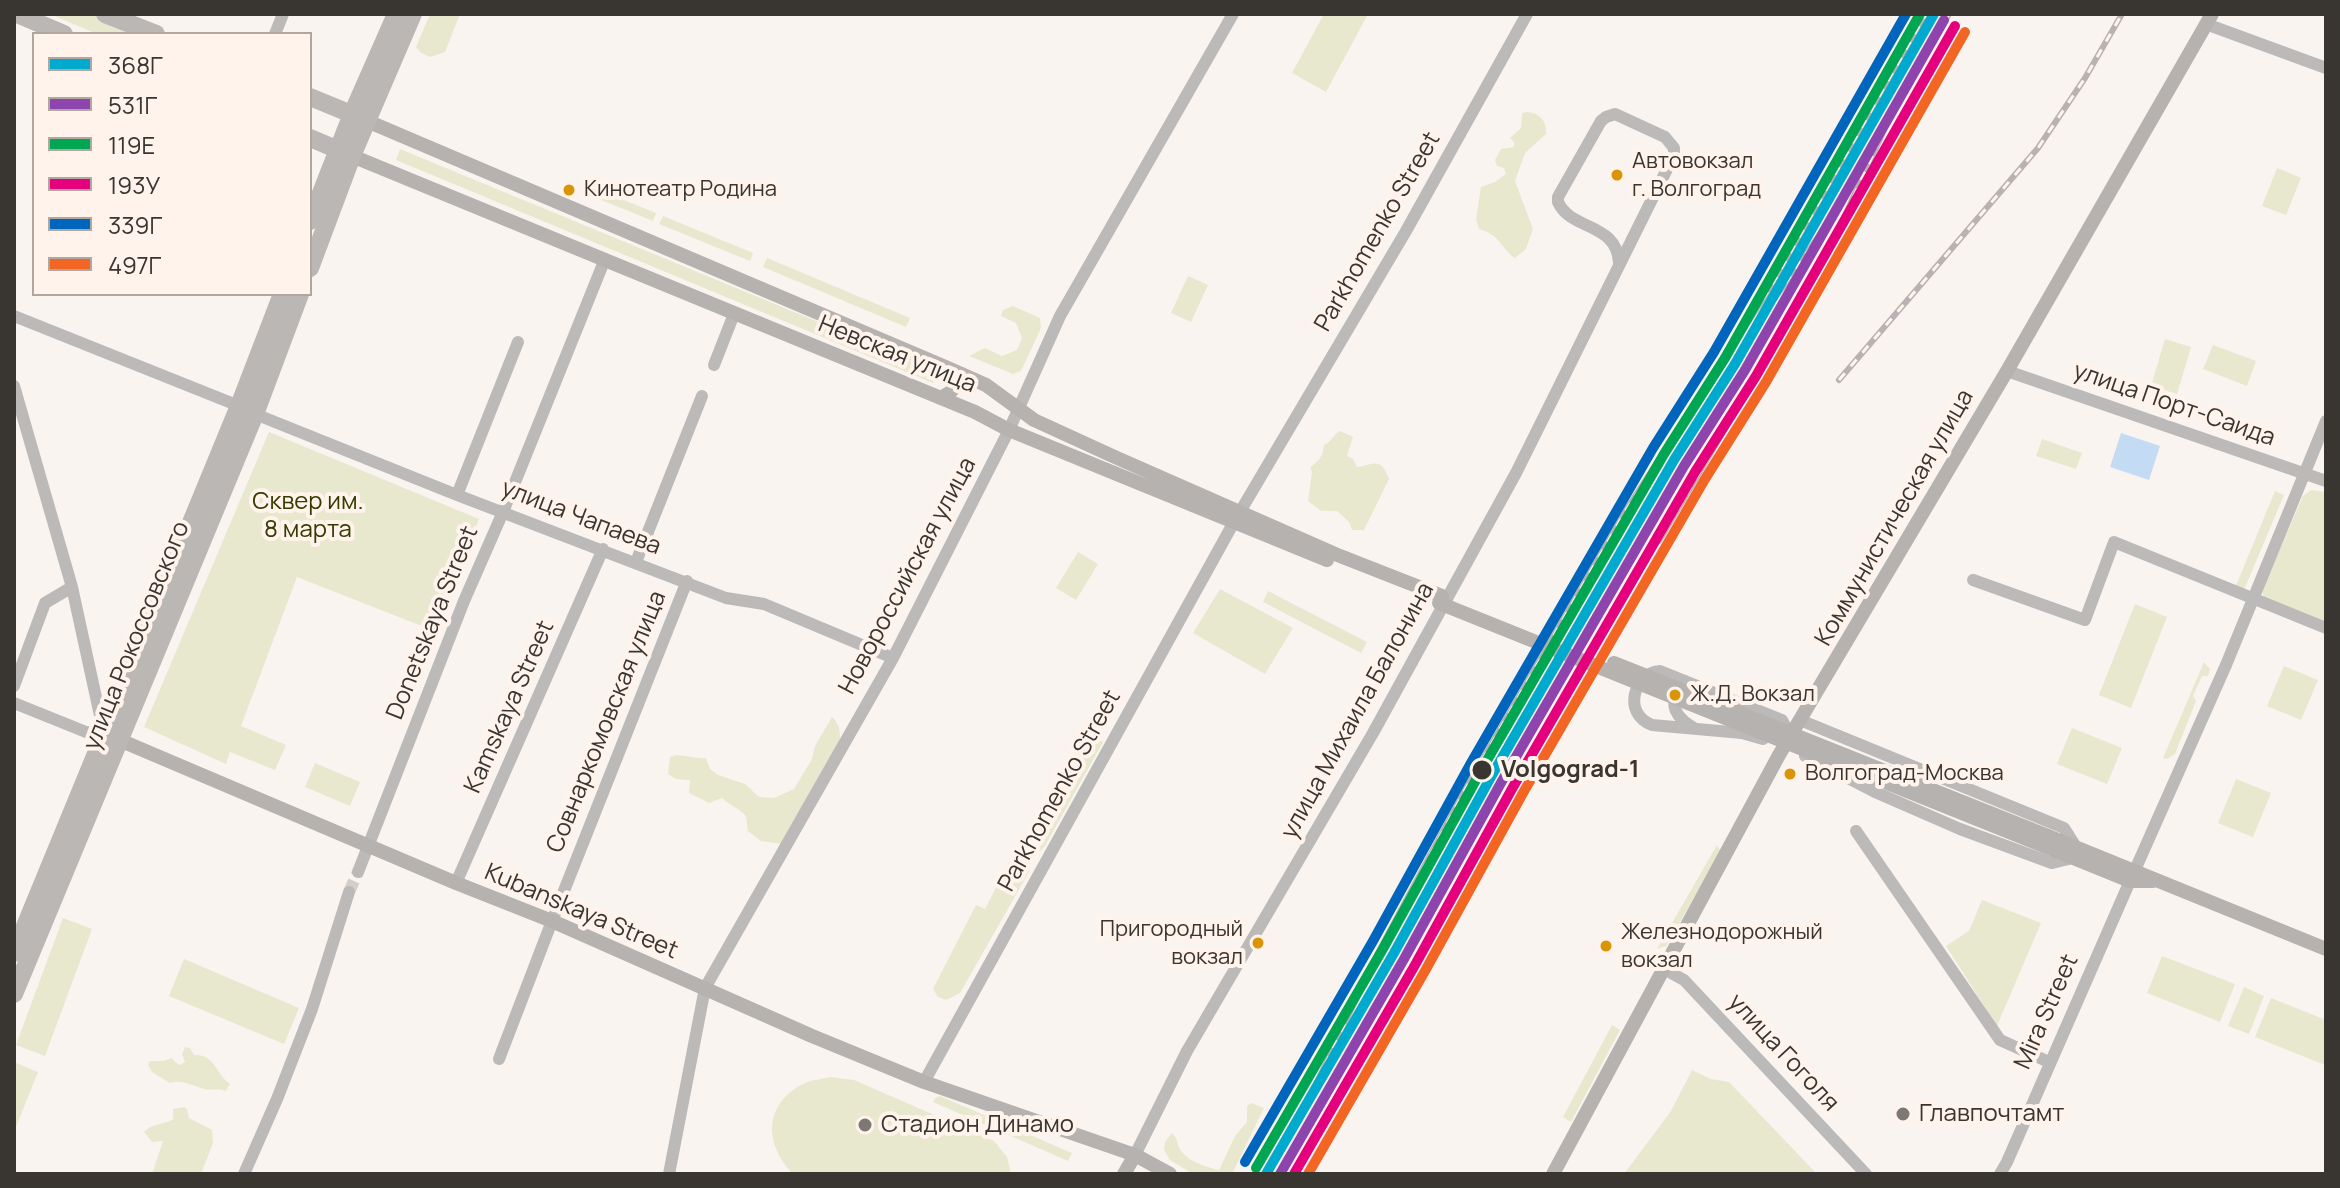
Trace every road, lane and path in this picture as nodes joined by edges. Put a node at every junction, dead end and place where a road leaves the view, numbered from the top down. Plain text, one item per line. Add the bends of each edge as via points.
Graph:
1 (17, 14) edge
2 (105, 14) edge
3 (396, 14) edge
4 (413, 14) edge
5 (1233, 14) edge
6 (1527, 14) edge
7 (2209, 19) edge
8 (59, 32) edge
9 (151, 32) edge
10 (2326, 68) edge
11 (312, 98) edge
12 (359, 117) junction
13 (312, 139) edge
14 (345, 152) junction
15 (312, 217) edge
16 (605, 259) junction
17 (312, 261) edge
18 (1619, 263) junction
19 (281, 296) edge
20 (299, 296) edge
21 (734, 314) junction
22 (14, 316) edge
23 (518, 342) dead end
24 (714, 365) dead end
25 (950, 369) junction
26 (2007, 371) junction
27 (14, 386) edge
28 (702, 396) dead end
29 (940, 398) junction
30 (1017, 409) junction
31 (247, 410) junction
32 (2326, 421) edge
33 (1009, 430) junction
34 (2305, 474) junction
35 (2326, 481) edge
36 (457, 495) junction
37 (503, 512) junction
38 (1237, 517) junction
39 (603, 549) junction
40 (636, 562) junction
41 (1973, 580) dead end
42 (687, 581) junction
43 (72, 587) junction
44 (2253, 599) junction
45 (2326, 628) edge
46 (893, 658) junction
47 (1692, 684) junction
48 (14, 686) edge
49 (14, 703) edge
50 (1801, 718) junction
51 (1782, 720) junction
52 (1696, 729) junction
53 (112, 737) junction
54 (1787, 742) junction
55 (1856, 831) dead end
56 (367, 844) junction
57 (2074, 852) junction
58 (358, 872) tunnel mouth
59 (2132, 876) junction
60 (456, 883) junction
61 (349, 892) tunnel mouth
62 (552, 921) junction
63 (2326, 949) edge
64 (14, 953) edge
65 (1664, 969) junction
66 (705, 988) junction
67 (14, 994) edge
68 (499, 1059) dead end
69 (2049, 1062) junction
70 (924, 1082) junction
71 (1135, 1155) junction
72 (2004, 1170) edge
73 (244, 1174) edge
74 (669, 1174) edge
75 (1124, 1174) edge
76 (1170, 1174) edge
77 (1553, 1174) edge
78 (1866, 1174) edge

1 - 8 highway
2 - 9 highway
3 - 12 highway
4 - 12 highway
5 - 30 street, Новороссийская улица via 1060,316
6 - 38 street, Parkhomenko Street
7 - 10 street
7 - 26 main road, Коммунистическая улица
11 - 12 highway
12 - 14 highway
12 - 25 main road, Невская улица
13 - 14 highway
14 - 15 highway
14 - 16 main road, Невская улица
14 - 17 highway
16 - 21 main road, Невская улица
16 - 37 street, Donetskaya Street
18 - 18 street, улица Михаила Балонина via 1674,148 1665,137 1615,114 1601,121 1558,202 1565,212 1612,239
18 - 71 street, улица Михаила Балонина via 1516,473 1373,733 1187,1051
19 - 31 highway, улица Рокоссовского
20 - 31 highway, улица Рокоссовского
21 - 24 street
21 - 29 main road, Невская улица
22 - 31 street, улица Чапаева
23 - 36 street
25 - 29 main road via 957,387
25 - 30 main road, Невская улица via 986,385
26 - 34 street, улица Порт-Саида
26 - 50 main road, Коммунистическая улица
27 - 43 street
28 - 40 street
29 - 33 main road, Невская улица
30 - 33 street, Новороссийская улица
30 - 38 main road, Невская улица
31 - 36 street, улица Чапаева
31 - 53 highway, улица Рокоссовского
32 - 34 street, Mira Street
33 - 38 main road, Невская улица
33 - 46 street, Новороссийская улица
34 - 35 street, улица Порт-Саида
34 - 44 street, Mira Street
36 - 37 street, улица Чапаева
37 - 39 street, улица Чапаева
37 - 56 street, Donetskaya Street via 404,733
38 - 57 main road, Невская улица, bridge
38 - 70 street, Parkhomenko Street
39 - 40 street, улица Чапаева
39 - 60 street, Kamskaya Street
40 - 42 street, улица Чапаева
41 - 44 street via 2085,620 2114,542
42 - 46 street, улица Чапаева via 726,598 764,604
42 - 62 street, Совнаркомовская улица
43 - 48 street via 45,603
43 - 53 street
44 - 45 street
44 - 59 street, Mira Street
46 - 66 street, Новороссийская улица
47 - 51 street
47 - 52 street via 1683,685 1673,701 1677,715
47 - 52 street via 1654,671 1643,680 1633,708 1652,725
49 - 53 street, Kubanskaya Street
50 - 51 street
50 - 54 main road, Коммунистическая улица
50 - 57 street via 2064,828
51 - 54 street
52 - 54 street
53 - 56 main road, Kubanskaya Street
53 - 64 highway, улица Рокоссовского
53 - 67 highway, улица Рокоссовского
54 - 57 street via 1875,792 1953,826 2052,863
54 - 65 main road, Коммунистическая улица
55 - 69 street via 2000,1040
56 - 58 street, Donetskaya Street
56 - 60 main road, Kubanskaya Street
57 - 59 main road, Невская улица
59 - 63 main road via 2157,881
59 - 69 street, Mira Street
60 - 62 main road, Kubanskaya Street
61 - 73 street via 312,1009
62 - 66 main road, Kubanskaya Street
62 - 68 street, Совнаркомовская улица
65 - 77 main road, Коммунистическая улица
65 - 78 street, улица Гоголя via 1684,980
66 - 70 main road, Kubanskaya Street
66 - 74 street, Новороссийская улица
69 - 72 street, Mira Street
70 - 71 main road, Kubanskaya Street
71 - 75 main road, улица Михаила Балонина
71 - 76 main road, Kubanskaya Street

